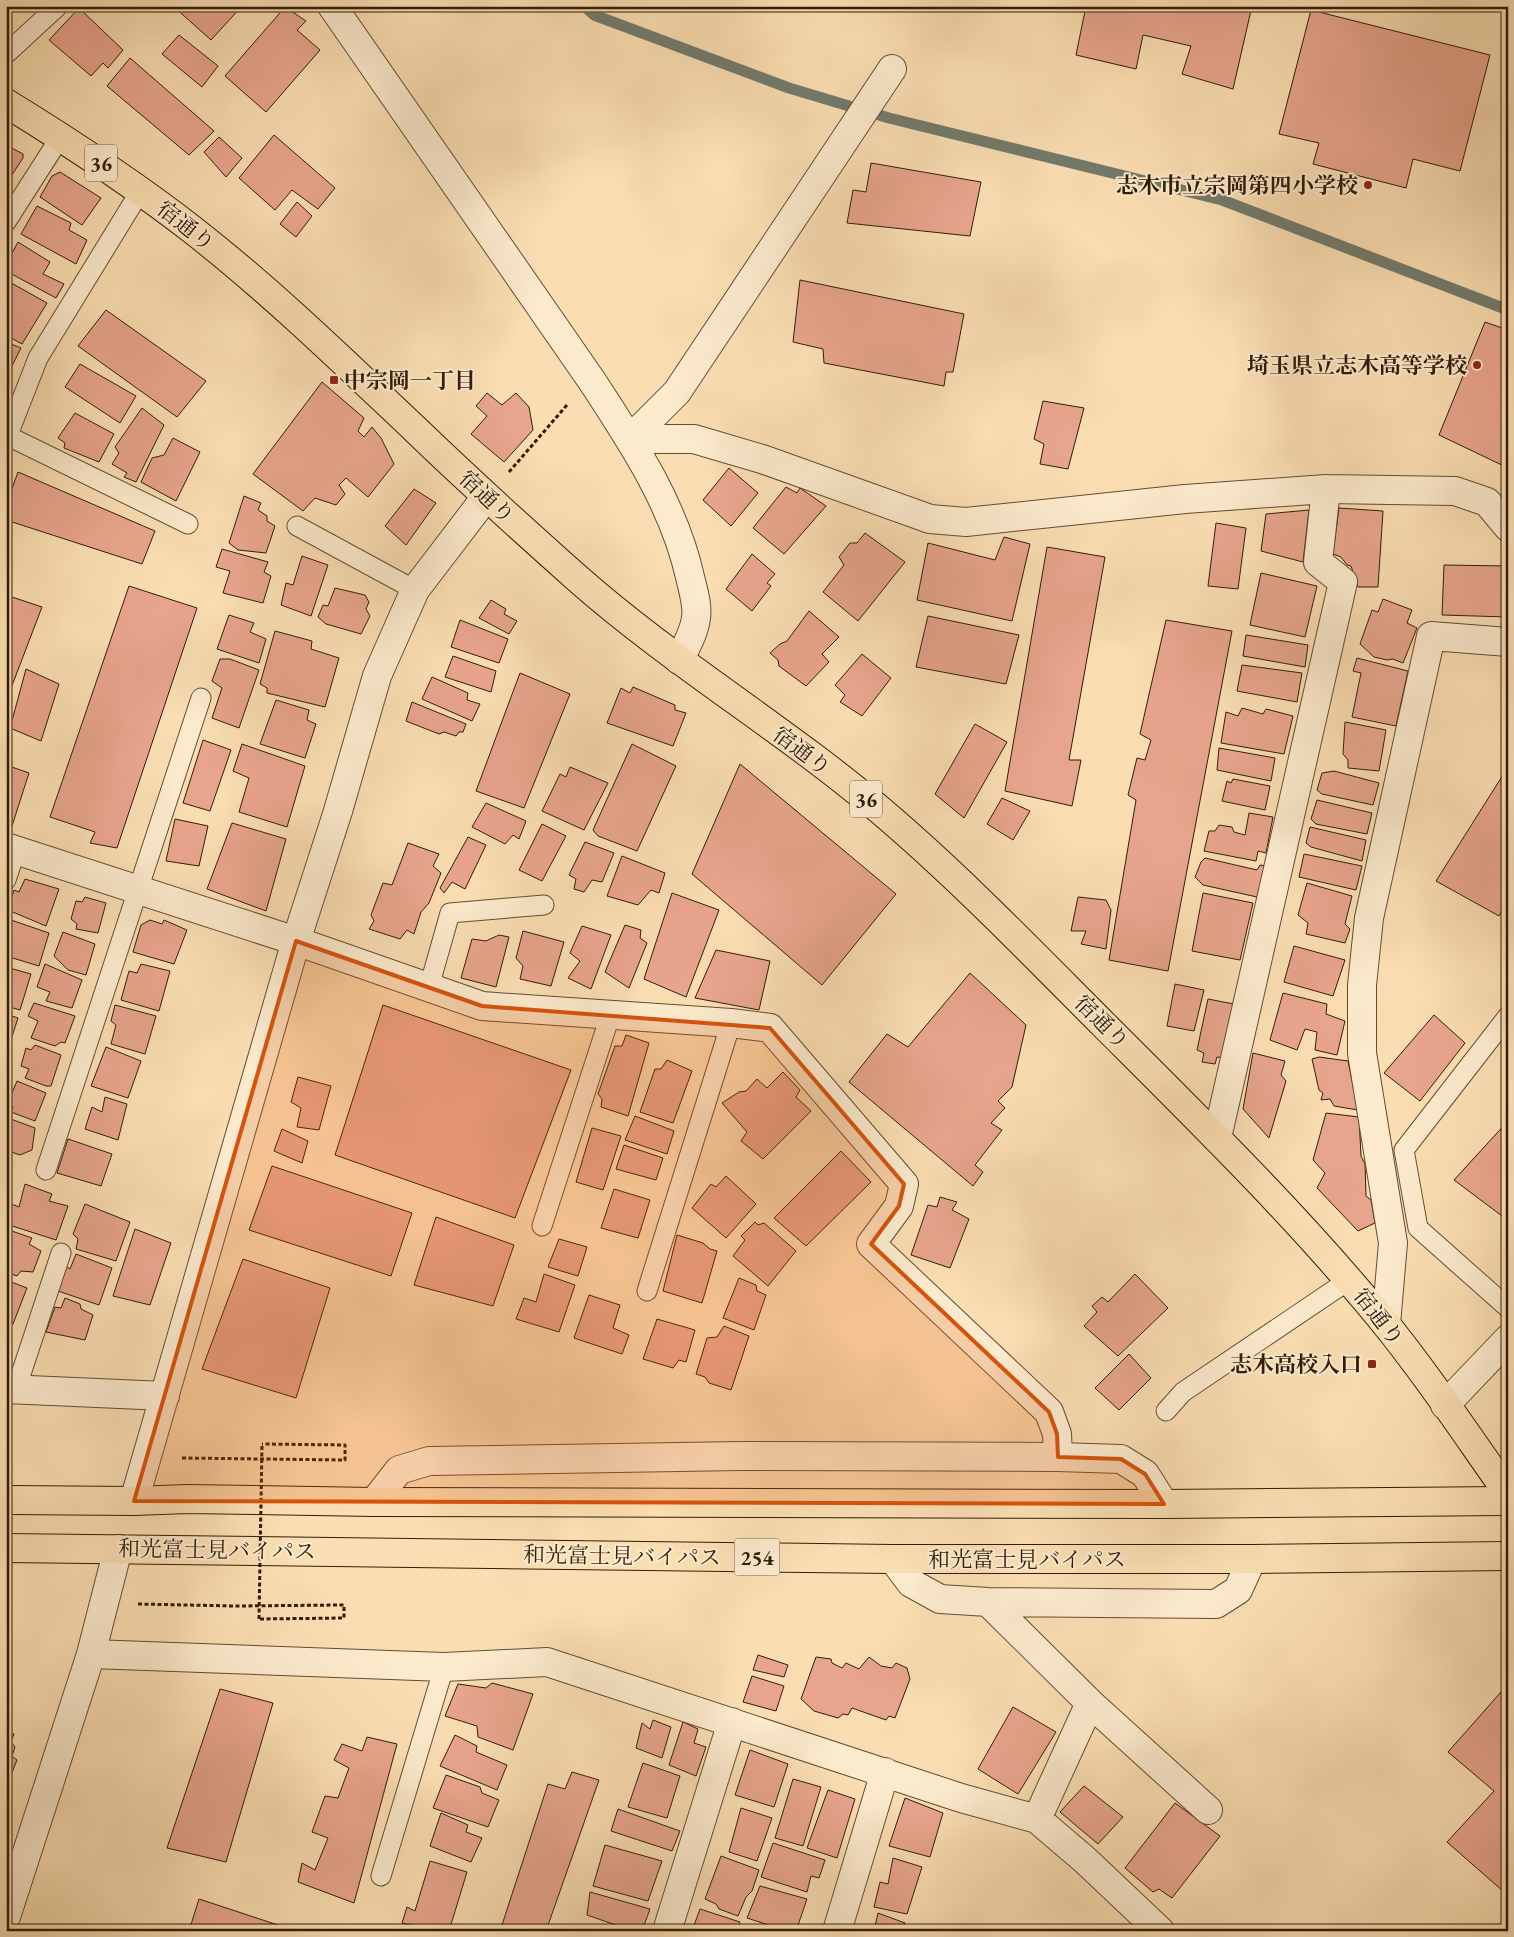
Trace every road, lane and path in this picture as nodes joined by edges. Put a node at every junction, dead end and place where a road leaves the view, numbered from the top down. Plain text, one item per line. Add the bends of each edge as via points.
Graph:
1 (58, 6) edge
2 (332, 6) edge
3 (6, 54) edge
4 (892, 68) dead end
5 (6, 104) edge
6 (61, 136) junction
7 (141, 190) junction
8 (6, 222) edge
9 (7, 438) edge
10 (630, 440) junction
11 (1326, 489) junction
12 (486, 497) junction
13 (188, 524) dead end
14 (297, 526) dead end
15 (1508, 528) edge
16 (415, 590) junction
17 (1508, 642) edge
18 (679, 660) junction
19 (201, 698) dead end
20 (11, 849) edge
21 (6, 880) edge
22 (139, 890) junction
23 (544, 905) dead end
24 (296, 941) junction
25 (429, 987) junction
26 (610, 1016) junction
27 (1508, 1016) edge
28 (731, 1023) junction
29 (1217, 1138) junction
30 (46, 1170) dead end
31 (542, 1226) dead end
32 (62, 1253) dead end
33 (1349, 1280) junction
34 (647, 1291) dead end
35 (1508, 1308) edge
36 (1386, 1324) junction
37 (1508, 1339) edge
38 (11, 1389) edge
39 (165, 1396) junction
40 (1446, 1405) junction
41 (1166, 1411) dead end
42 (148, 1457) junction
43 (1058, 1457) junction
44 (1508, 1493) edge
45 (6, 1500) edge
46 (134, 1501) junction
47 (1508, 1501) edge
48 (374, 1502) junction
49 (1164, 1504) junction
50 (6, 1548) edge
51 (118, 1549) junction
52 (1508, 1556) edge
53 (893, 1559) junction
54 (1252, 1560) junction
55 (988, 1602) junction
56 (105, 1604) junction
57 (91, 1654) junction
58 (444, 1667) junction
59 (1090, 1703) junction
60 (732, 1722) junction
61 (885, 1772) junction
62 (1208, 1810) dead end
63 (1037, 1819) junction
64 (381, 1876) dead end
65 (6, 1917) edge
66 (667, 1931) edge
67 (837, 1931) edge
68 (1160, 1931) edge

1 - 3 lane
2 - 10 street
4 - 10 street via 677,392
5 - 6 main road, 宿通り / 36
6 - 7 main road, 宿通り / 36
6 - 8 lane
7 - 9 lane via 38,358
7 - 12 main road, 宿通り / 36 via 320,338
9 - 13 lane
10 - 11 street via 694,439 762,459 930,519 966,522 1185,499
10 - 18 street via 659,492 685,555 692,585 696,617
11 - 15 street via 1455,490 1486,502
11 - 29 street via 1318,562 1343,582
12 - 16 street
12 - 18 main road, 宿通り / 36 via 581,582
14 - 16 lane
16 - 24 street via 377,676
17 - 36 street via 1430,636 1368,918 1362,985 1362,1053 1393,1243
18 - 29 main road, 宿通り / 36 via 876,806 936,859
19 - 22 lane
20 - 21 lane
20 - 22 street
22 - 24 street
22 - 30 lane
23 - 25 lane via 450,914
24 - 25 street
24 - 39 street
25 - 26 street via 482,1006
26 - 28 street
26 - 31 lane
27 - 35 lane via 1404,1150 1418,1228
28 - 34 lane
28 - 43 street via 770,1028 904,1184 899,1206 871,1244 1049,1412 1057,1434
29 - 33 main road, 宿通り / 36
32 - 38 lane
33 - 36 main road, 宿通り / 36
33 - 41 lane via 1183,1392
36 - 40 main road, 宿通り / 36
37 - 40 street
38 - 39 street
39 - 42 street
40 - 44 main road, 宿通り / 36
42 - 46 street
42 - 56 path, bridge via 345,1460 346,1445 262,1444 259,1619 344,1618 344,1605 235,1606
43 - 48 street via 741,1456 429,1461 399,1470
43 - 49 street via 1122,1459 1145,1474
45 - 46 main road
46 - 48 main road
47 - 49 main road
48 - 49 main road
50 - 51 main road, 和光富士見バイパス / 254
51 - 53 main road, 和光富士見バイパス / 254
51 - 56 street
52 - 54 main road, 和光富士見バイパス / 254
53 - 54 main road, 和光富士見バイパス / 254
53 - 55 street via 911,1583 940,1599
54 - 55 street via 1238,1590 1216,1604
55 - 59 street
56 - 57 street
57 - 58 street
57 - 65 street
58 - 60 street via 547,1662
58 - 64 lane
59 - 62 street
59 - 63 street
60 - 61 street
60 - 66 street
61 - 63 street
61 - 67 street
63 - 68 street via 1086,1860

